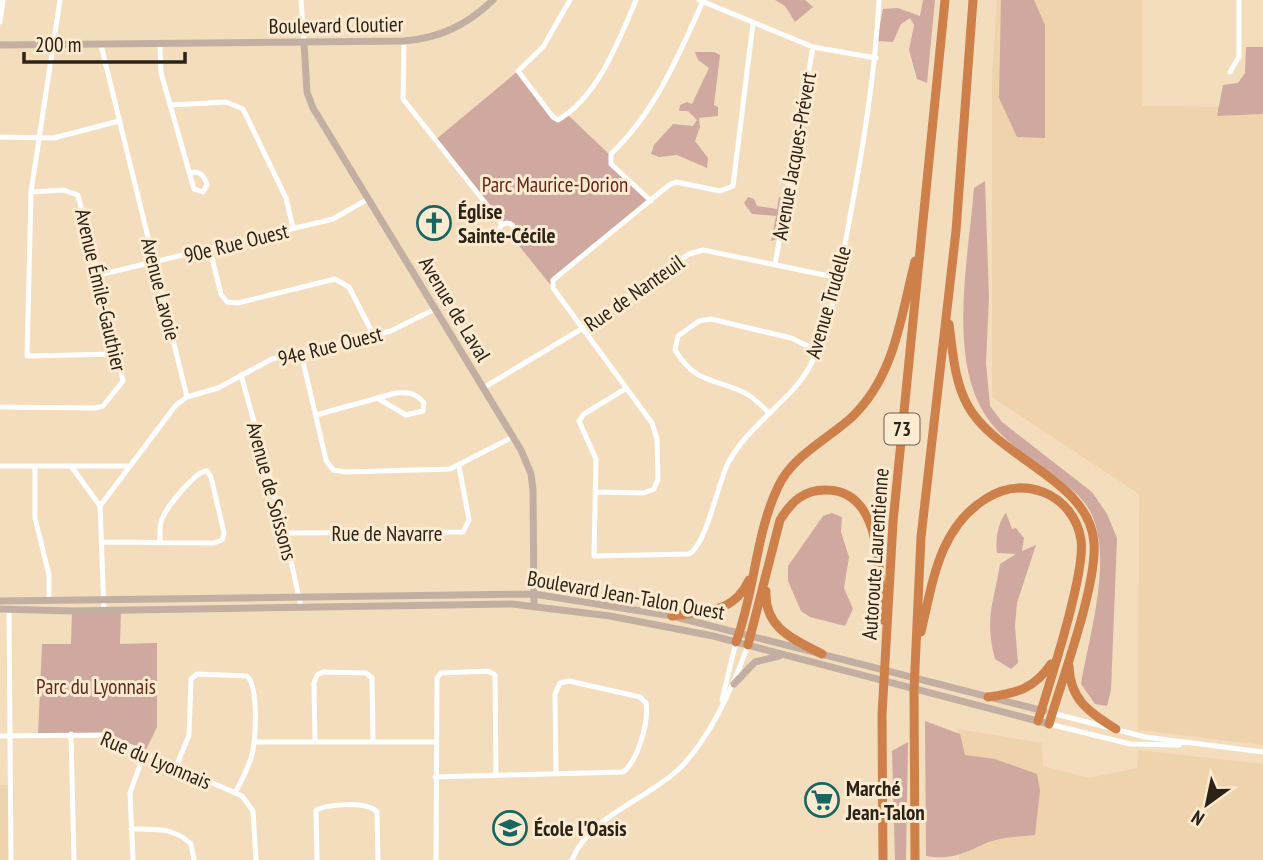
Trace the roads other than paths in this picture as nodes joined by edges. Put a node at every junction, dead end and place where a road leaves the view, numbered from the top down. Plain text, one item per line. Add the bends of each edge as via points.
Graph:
1 (3, 0) edge
2 (60, 0) edge
3 (301, 0) edge
4 (493, 0) edge
5 (570, 0) edge
6 (636, 0) edge
7 (879, 0) edge
8 (945, 0) edge
9 (973, 0) edge
10 (1239, 0) edge
11 (701, 1) edge
12 (0, 22) edge
13 (752, 23) junction
14 (404, 41) junction
15 (304, 43) junction
16 (55, 44) junction
17 (0, 45) edge
18 (100, 46) junction
19 (160, 46) junction
20 (813, 47) junction
21 (876, 58) junction
22 (1230, 72) dead end
23 (171, 105) junction
24 (119, 121) junction
25 (0, 137) edge
26 (39, 139) junction
27 (191, 172) dead end
28 (32, 192) junction
29 (368, 199) junction
30 (651, 201) junction
31 (502, 224) dead end
32 (293, 228) junction
33 (923, 228) junction
34 (210, 250) junction
35 (154, 262) junction
36 (775, 265) junction
37 (99, 275) junction
38 (839, 278) junction
39 (947, 308) junction
40 (435, 309) junction
41 (583, 328) junction
42 (374, 336) junction
43 (816, 350) junction
44 (301, 352) junction
45 (118, 354) junction
46 (241, 375) junction
47 (482, 388) junction
48 (625, 388) junction
49 (187, 397) junction
50 (379, 398) junction
51 (0, 407) edge
52 (768, 412) junction
53 (316, 415) junction
54 (513, 437) junction
55 (0, 466) edge
56 (130, 466) junction
57 (460, 466) junction
58 (35, 467) junction
59 (71, 467) junction
60 (597, 492) junction
61 (100, 506) junction
62 (285, 533) junction
63 (101, 542) junction
64 (160, 542) junction
65 (757, 562) junction
66 (767, 575) junction
67 (534, 594) junction
68 (298, 596) junction
69 (103, 599) junction
70 (49, 600) junction
71 (0, 601) edge
72 (301, 607) junction
73 (534, 607) junction
74 (0, 609) edge
75 (9, 609) junction
76 (104, 611) junction
77 (672, 616) junction
78 (744, 639) junction
79 (886, 646) junction
80 (822, 654) junction
81 (916, 654) junction
82 (782, 656) junction
83 (1056, 657) junction
84 (1068, 657) junction
85 (734, 684) junction
86 (988, 697) junction
87 (722, 703) junction
88 (1041, 710) junction
89 (1052, 713) junction
90 (1038, 721) junction
91 (1049, 724) junction
92 (1116, 729) junction
93 (71, 734) junction
94 (0, 736) edge
95 (8, 736) junction
96 (254, 742) junction
97 (315, 742) junction
98 (373, 742) junction
99 (436, 742) junction
100 (1190, 745) junction
101 (1263, 752) edge
102 (144, 754) junction
103 (176, 767) junction
104 (556, 773) junction
105 (496, 775) junction
106 (435, 776) junction
107 (0, 785) edge
108 (9, 785) junction
109 (235, 793) junction
110 (131, 830) junction
111 (11, 860) edge
112 (74, 860) edge
113 (133, 860) edge
114 (194, 860) edge
115 (256, 860) edge
116 (317, 860) edge
117 (378, 860) edge
118 (436, 860) edge
119 (572, 860) edge
120 (883, 860) edge
121 (915, 860) edge

1 - 12 street
2 - 16 street
3 - 15 street, Avenue de Laval
4 - 14 street, Boulevard Cloutier via 454,29
5 - 6 street via 543,47 518,71 553,117 562,118 604,68
7 - 21 street, Avenue Trudelle
8 - 33 highway, Autoroute Laurentienne / 73
9 - 39 highway, 73
10 - 22 street via 1239,57
11 - 13 street
11 - 30 street via 661,90 637,130 611,154 611,164
13 - 20 street
13 - 30 street via 733,186 720,191 676,182
14 - 15 street, Boulevard Cloutier
14 - 31 street via 403,99
15 - 19 street, Boulevard Cloutier
15 - 29 street, Avenue de Laval via 307,92
16 - 17 street, Boulevard Cloutier
16 - 18 street, Boulevard Cloutier
16 - 26 street
18 - 19 street, Boulevard Cloutier
18 - 24 street, Avenue Lavoie
19 - 23 street via 161,73
20 - 21 street
20 - 36 street, Avenue Jacques-Prévert
21 - 38 street, Avenue Trudelle
23 - 27 street
23 - 32 street via 226,102 243,109 286,198
24 - 26 street
24 - 35 street, Avenue Lavoie
25 - 26 street
26 - 28 street
28 - 37 street, Avenue Émile-Gauthier via 62,190 78,195
28 - 45 street via 27,356
29 - 32 street, 90e Rue Ouest via 333,219
29 - 40 street, Avenue de Laval
30 - 41 street via 553,280 553,288
32 - 34 street, 90e Rue Ouest
33 - 65 highway via 889,364 853,416 799,460 779,484
33 - 79 highway, Autoroute Laurentienne / 73 via 892,522
34 - 35 street, 90e Rue Ouest
34 - 42 street via 227,302 335,279 349,287
35 - 37 street, 90e Rue Ouest
35 - 49 street, Avenue Lavoie
36 - 38 street, Rue de Nanteuil
36 - 41 street, Rue de Nanteuil via 703,250 689,254
37 - 45 street, Avenue Émile-Gauthier
38 - 43 street, Avenue Trudelle
39 - 81 highway, 73 via 921,537
39 - 84 highway via 956,380 969,407 995,438 1068,492 1090,522 1095,558
40 - 42 street, 94e Rue Ouest
40 - 47 street, Avenue de Laval
41 - 47 street, Rue de Nanteuil
41 - 48 street
42 - 44 street, 94e Rue Ouest
43 - 52 street, Avenue Trudelle via 806,374
43 - 52 street via 791,338 711,319 699,321 678,336 675,350 689,370 707,382 745,393
44 - 46 street, 94e Rue Ouest via 272,359
44 - 53 street
45 - 51 street, Avenue Émile-Gauthier via 123,381 103,406
46 - 49 street, 94e Rue Ouest
46 - 62 street, Avenue de Soissons
47 - 54 street, Avenue de Laval
48 - 60 street via 579,421 594,449
48 - 60 street via 655,430 657,485 644,493
49 - 56 street
50 - 50 street via 413,393 424,403 423,411 406,415
50 - 53 street
52 - 60 street, Avenue Trudelle via 745,436 726,467 695,551 594,556
53 - 57 street via 326,460 333,470
54 - 57 street
54 - 67 street, Avenue de Laval via 531,474
55 - 58 street
56 - 59 street
56 - 61 street
57 - 62 street, Rue de Navarre via 469,520 463,532
58 - 59 street
58 - 70 street via 34,519 49,575
59 - 61 street
61 - 63 street
62 - 68 street, Avenue de Soissons
63 - 64 street
63 - 69 street
64 - 64 street via 222,540 224,533 206,471 196,474 166,512
65 - 77 highway via 742,594 723,609
65 - 78 highway
66 - 78 highway
66 - 79 highway via 780,520 788,506 816,490 848,495 863,507 877,545
66 - 80 highway via 766,606 771,619 790,638
67 - 68 street, Boulevard Jean-Talon Ouest
67 - 73 street, Avenue de Laval
67 - 77 street, Boulevard Jean-Talon Ouest
68 - 69 street, Boulevard Jean-Talon Ouest
68 - 72 street, Avenue de Soissons
69 - 70 street, Boulevard Jean-Talon Ouest
69 - 76 street
70 - 71 street, Boulevard Jean-Talon Ouest
72 - 73 street, Boulevard Jean-Talon Ouest
72 - 76 street, Boulevard Jean-Talon Ouest
73 - 78 street, Boulevard Jean-Talon Ouest
74 - 75 street, Boulevard Jean-Talon Ouest
75 - 76 street, Boulevard Jean-Talon Ouest
75 - 95 street
77 - 78 street, Boulevard Jean-Talon Ouest
78 - 80 street, Boulevard Jean-Talon Ouest
78 - 82 street, Boulevard Jean-Talon Ouest
78 - 85 street
78 - 87 street
79 - 120 highway, Autoroute Laurentienne / 73
80 - 86 street, Boulevard Jean-Talon Ouest
81 - 83 highway via 936,567 951,533 980,502 1012,488 1047,494 1069,511 1077,524 1082,558
81 - 121 highway, 73
82 - 85 street via 755,663
82 - 90 street, Boulevard Jean-Talon Ouest
83 - 86 highway via 1025,690
83 - 88 highway
84 - 89 highway
84 - 92 highway via 1070,686 1083,708
85 - 87 street
86 - 88 street, Boulevard Jean-Talon Ouest
87 - 119 street via 679,769 593,832
88 - 89 street, Boulevard Jean-Talon Ouest
88 - 90 highway
89 - 91 highway
89 - 92 street, Boulevard Jean-Talon Ouest
90 - 91 street, Boulevard Jean-Talon Ouest
91 - 100 street, Boulevard Jean-Talon Ouest via 1130,744
92 - 100 street, Boulevard Jean-Talon Ouest
93 - 95 street, Rue du Lyonnais
93 - 102 street, Rue du Lyonnais via 104,735
93 - 112 street
94 - 95 street, Rue du Lyonnais
95 - 108 street
96 - 97 street
96 - 103 street via 252,682 242,675 197,674 190,682 189,735
96 - 109 street
97 - 98 street
97 - 98 street via 314,683 323,672 366,673 372,678
98 - 99 street
99 - 105 street via 438,675 492,672 497,683
99 - 106 street
100 - 101 street, Boulevard Jean-Talon Ouest
102 - 103 street, Rue du Lyonnais
102 - 110 street via 131,784
103 - 109 street, Rue du Lyonnais
104 - 104 street via 627,770 638,746 646,703 640,697 569,681 560,684 555,694
104 - 105 street
105 - 106 street
106 - 118 street
107 - 108 street
108 - 111 street
109 - 115 street, Rue du Lyonnais via 251,805
110 - 113 street
110 - 114 street via 160,829 180,835 191,844
116 - 117 street via 316,810 369,806 377,812

